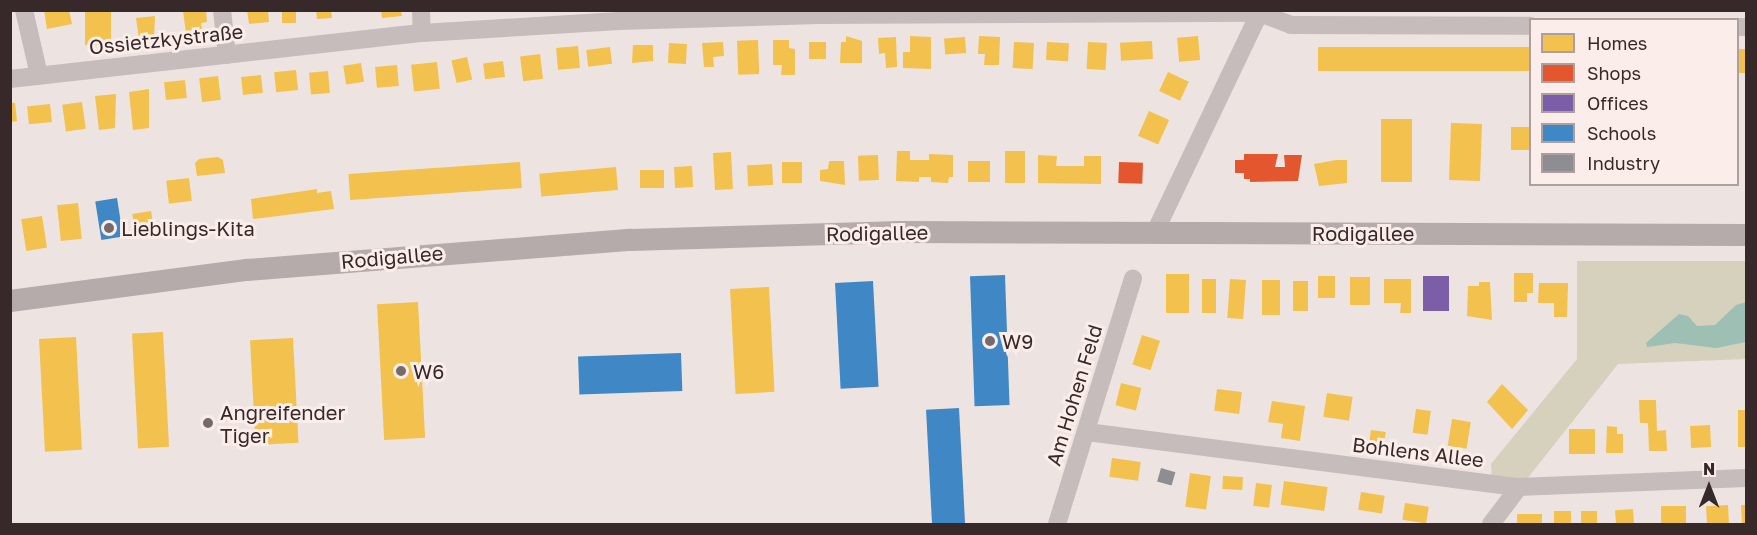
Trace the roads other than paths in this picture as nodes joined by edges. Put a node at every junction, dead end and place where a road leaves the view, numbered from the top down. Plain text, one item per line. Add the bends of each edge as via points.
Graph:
1 (24, 10) edge
2 (222, 10) edge
3 (421, 10) edge
4 (1261, 12) edge
5 (818, 13) edge
6 (619, 16) edge
7 (1529, 26) edge
8 (422, 33) junction
9 (227, 55) junction
10 (39, 75) junction
11 (10, 79) edge
12 (1155, 232) junction
13 (1746, 235) edge
14 (1133, 278) dead end
15 (10, 301) edge
16 (1087, 432) junction
17 (1746, 478) edge
18 (1519, 487) junction
19 (1057, 525) edge
20 (1491, 525) edge

1 - 10 street
2 - 9 street
3 - 8 street
4 - 5 street, Ossietzkystraße
4 - 7 street via 1290,25
4 - 12 street
5 - 6 street, Ossietzkystraße
6 - 8 street, Ossietzkystraße
8 - 9 street, Ossietzkystraße
9 - 10 street, Ossietzkystraße
10 - 11 street, Ossietzkystraße
12 - 13 main road, Rodigallee
12 - 15 main road, Rodigallee via 901,232 631,240 270,268
14 - 16 street, Am Hohen Feld
16 - 18 street, Bohlens Allee
16 - 19 street, Am Hohen Feld
17 - 18 street, Bohlens Allee
18 - 20 street

